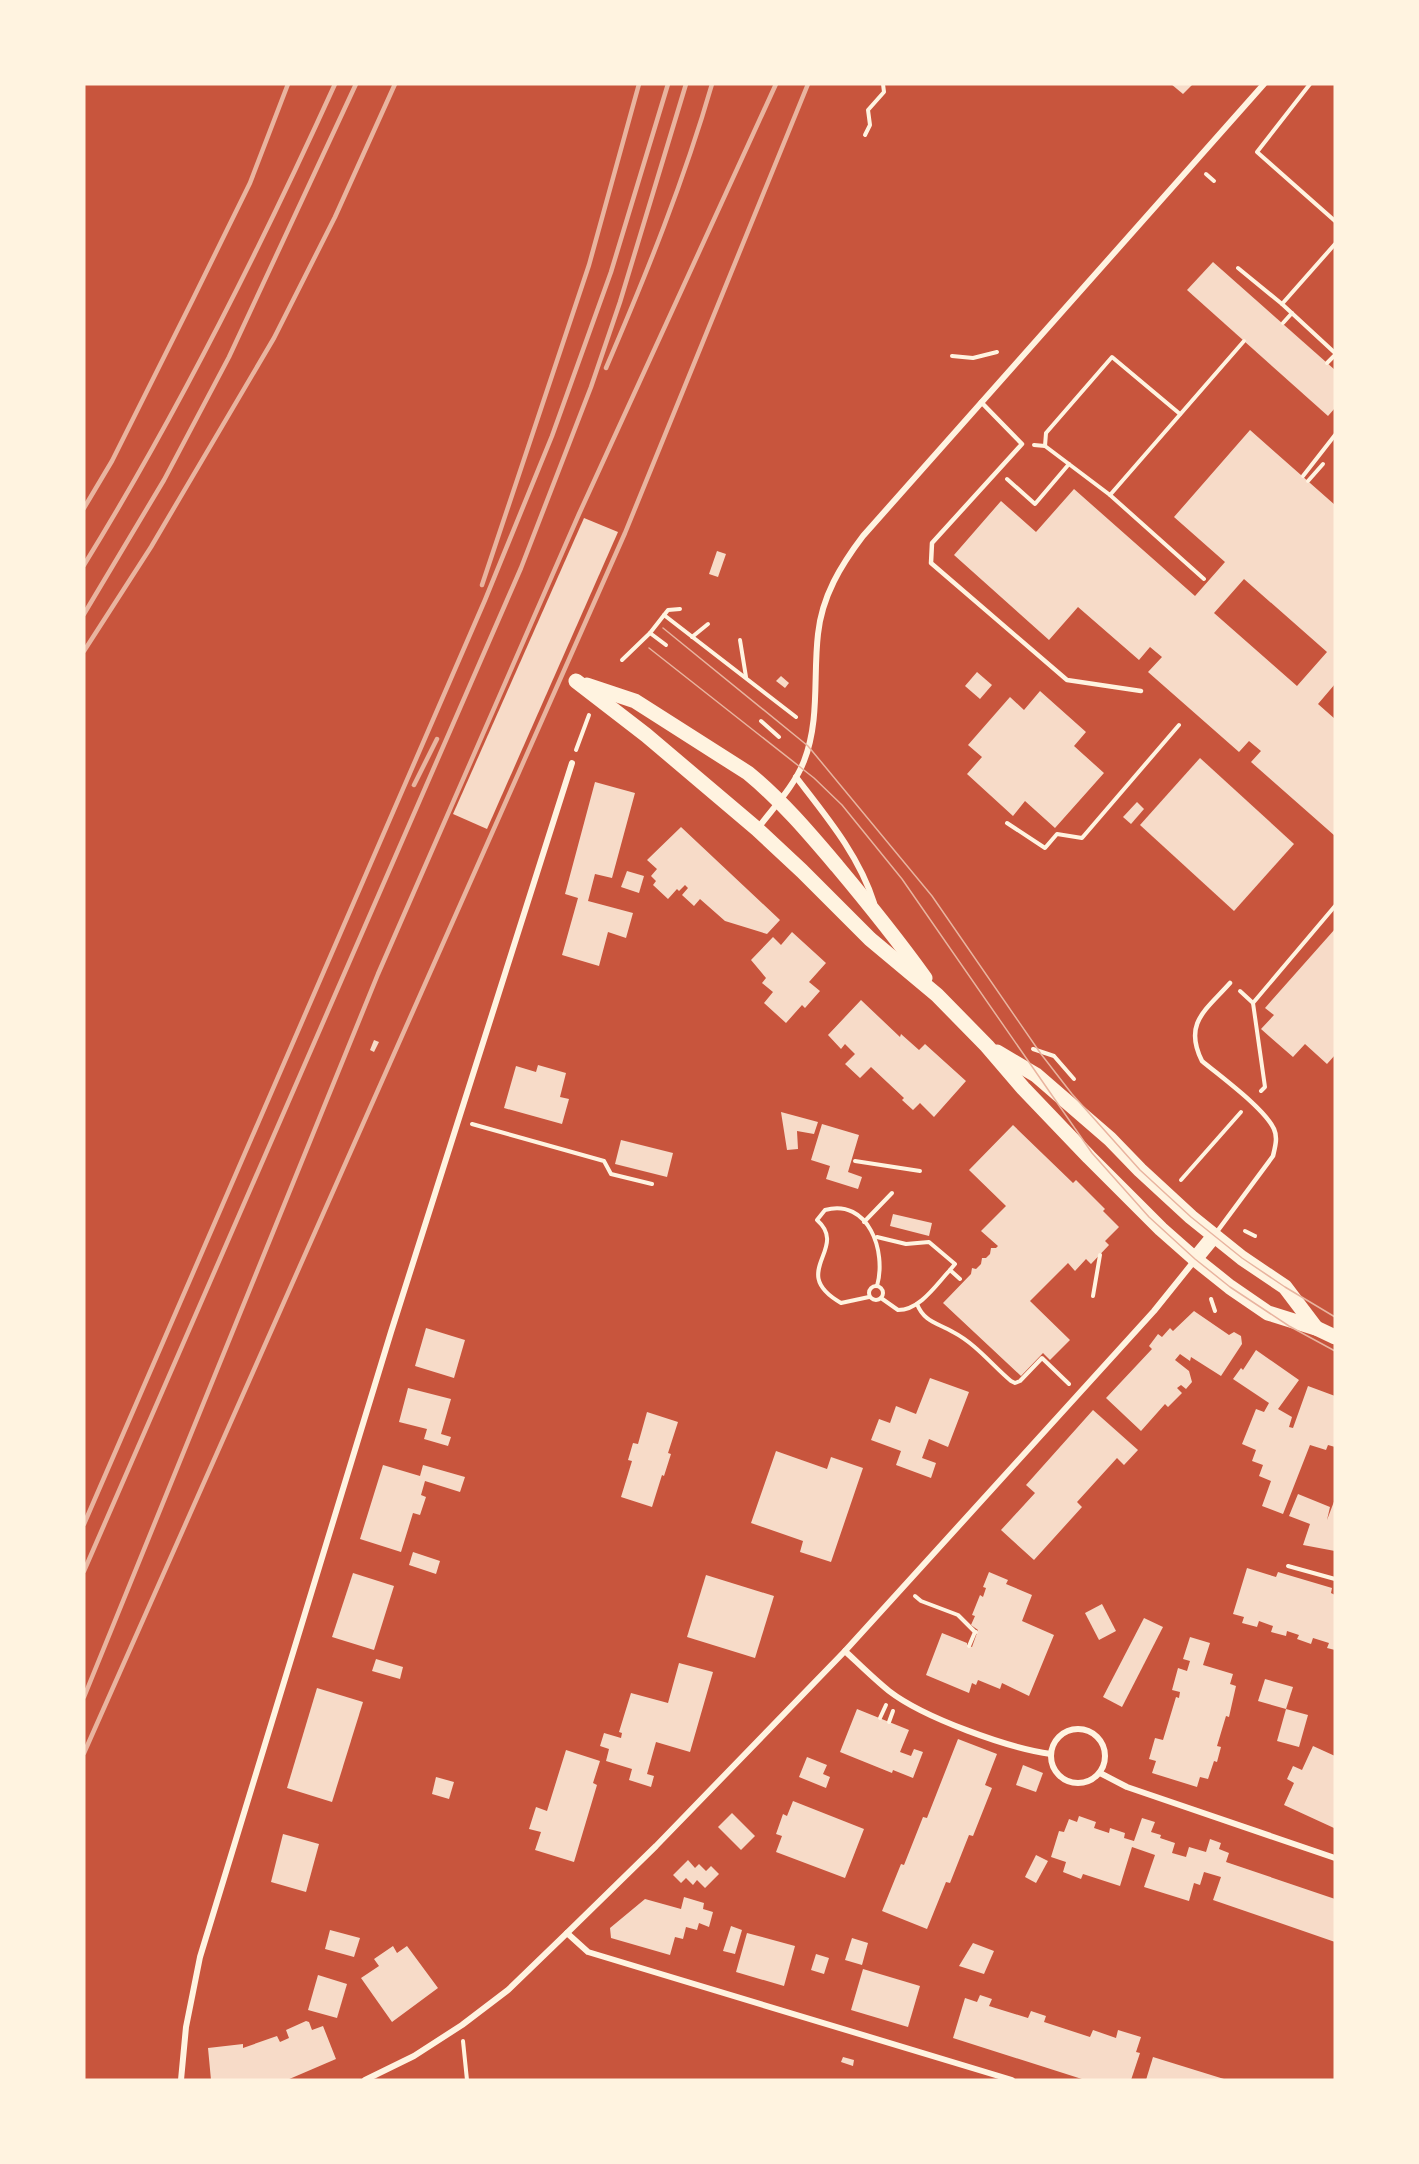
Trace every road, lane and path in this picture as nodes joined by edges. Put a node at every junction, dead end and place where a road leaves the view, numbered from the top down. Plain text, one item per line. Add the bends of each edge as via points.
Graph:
1 (883, 84) edge
2 (1263, 84) edge
3 (1310, 84) edge
4 (865, 135) dead end
5 (1335, 221) edge
6 (1335, 244) edge
7 (1238, 268) dead end
8 (1282, 304) junction
9 (1292, 313) junction
10 (1282, 323) dead end
11 (1244, 341) dead end
12 (997, 352) dead end
13 (1335, 354) edge
14 (952, 356) dead end
15 (1327, 363) dead end
16 (981, 402) junction
17 (1180, 414) junction
18 (1335, 435) edge
19 (1022, 444) junction
20 (1045, 446) junction
21 (1069, 464) junction
22 (1323, 464) dead end
23 (997, 471) junction
24 (1303, 476) dead end
25 (1308, 481) dead end
26 (1110, 495) junction
27 (1204, 579) dead end
28 (680, 609) dead end
29 (664, 615) junction
30 (708, 624) dead end
31 (650, 633) junction
32 (692, 637) junction
33 (740, 640) dead end
34 (666, 645) dead end
35 (622, 660) dead end
36 (746, 678) junction
37 (1141, 691) dead end
38 (601, 701) junction
39 (796, 717) dead end
40 (761, 721) dead end
41 (1179, 725) dead end
42 (779, 737) dead end
43 (572, 763) joint
44 (796, 777) junction
45 (780, 800) junction
46 (1006, 823) dead end
47 (757, 829) junction
48 (1335, 906) edge
49 (878, 915) junction
50 (1230, 983) dead end
51 (937, 996) junction
52 (987, 1046) junction
53 (1251, 1103) junction
54 (458, 1120) junction
55 (855, 1161) dead end
56 (920, 1171) dead end
57 (1181, 1181) dead end
58 (652, 1184) dead end
59 (892, 1193) dead end
60 (864, 1222) junction
61 (876, 1236) junction
62 (1214, 1236) junction
63 (1100, 1255) dead end
64 (1195, 1259) junction
65 (950, 1270) junction
66 (960, 1279) dead end
67 (878, 1286) junction
68 (1094, 1296) dead end
69 (869, 1297) junction
70 (881, 1298) junction
71 (917, 1304) junction
72 (1316, 1328) junction
73 (1335, 1337) edge
74 (1078, 1394) junction
75 (1288, 1566) dead end
76 (1335, 1579) edge
77 (904, 1586) junction
78 (969, 1646) dead end
79 (845, 1651) junction
80 (1051, 1754) junction
81 (1100, 1773) junction
82 (1335, 1858) edge
83 (567, 1934) junction
84 (462, 2025) junction
85 (181, 2080) edge
86 (365, 2080) edge
87 (467, 2080) edge
88 (1012, 2080) edge

1 - 4 path via 884,92 868,110 870,125
2 - 16 street
3 - 5 path via 1257,152
6 - 8 path
7 - 8 path
8 - 9 path
9 - 10 path
9 - 13 path
11 - 17 path
12 - 14 path via 973,358
13 - 15 path
16 - 19 lane
16 - 44 street via 842,564 824,606 818,633 815,707 805,759
17 - 20 path via 1112,357 1046,433
17 - 26 path
18 - 24 path
19 - 20 path
19 - 23 lane
20 - 21 path
21 - 23 path via 1035,504
21 - 26 path
22 - 25 path
23 - 37 lane via 932,543 930,563 1066,680
26 - 27 path
28 - 29 path via 668,610
29 - 31 path
29 - 32 path
30 - 32 path
31 - 34 path
31 - 35 path
32 - 36 path
33 - 36 path
36 - 39 path
38 - 43 path via 586,717
38 - 45 main road via 576,681 635,701 748,773
38 - 47 main road
40 - 42 path
41 - 46 path via 1082,838 1058,834 1045,848
43 - 54 street
44 - 45 street
44 - 49 street via 843,839 867,881
45 - 47 street
45 - 49 main road
47 - 51 main road via 870,939
48 - 53 path via 1252,1003 1265,1087
49 - 51 main road
50 - 53 lane via 1197,1020 1196,1044 1202,1061
51 - 52 main road
52 - 62 main road via 1052,1088
52 - 64 main road via 1081,1149
53 - 57 path
53 - 62 lane via 1274,1129 1277,1142 1273,1156
54 - 58 path via 604,1161 610,1174
54 - 85 street via 200,1957 186,2027
55 - 56 path
59 - 60 path
60 - 61 path
60 - 69 path via 848,1210 825,1210 818,1220 827,1235 818,1278 823,1290 842,1303
61 - 65 path via 906,1244 929,1242 955,1264
61 - 67 path via 881,1263
62 - 64 main road
62 - 72 main road via 1285,1287
63 - 68 path
64 - 72 main road via 1268,1313
64 - 74 street via 1154,1311
65 - 66 path
65 - 71 path
67 - 69 path via 869,1289
67 - 70 path via 883,1291
69 - 70 path via 874,1301
70 - 71 path via 897,1310
71 - 74 path via 931,1323 965,1340 1011,1381 1020,1381 1042,1358
72 - 73 main road
74 - 77 street
75 - 76 path
77 - 78 path via 921,1601 958,1615 976,1632
77 - 79 street
79 - 80 street via 889,1691 925,1712 1030,1751
79 - 83 street
80 - 81 street via 1055,1770 1071,1783 1092,1780
80 - 81 street via 1064,1732 1085,1729 1095,1734 1106,1752
81 - 82 street via 1127,1787
83 - 84 street via 508,1990
83 - 88 street via 588,1952
84 - 86 street via 414,2056
84 - 87 path

